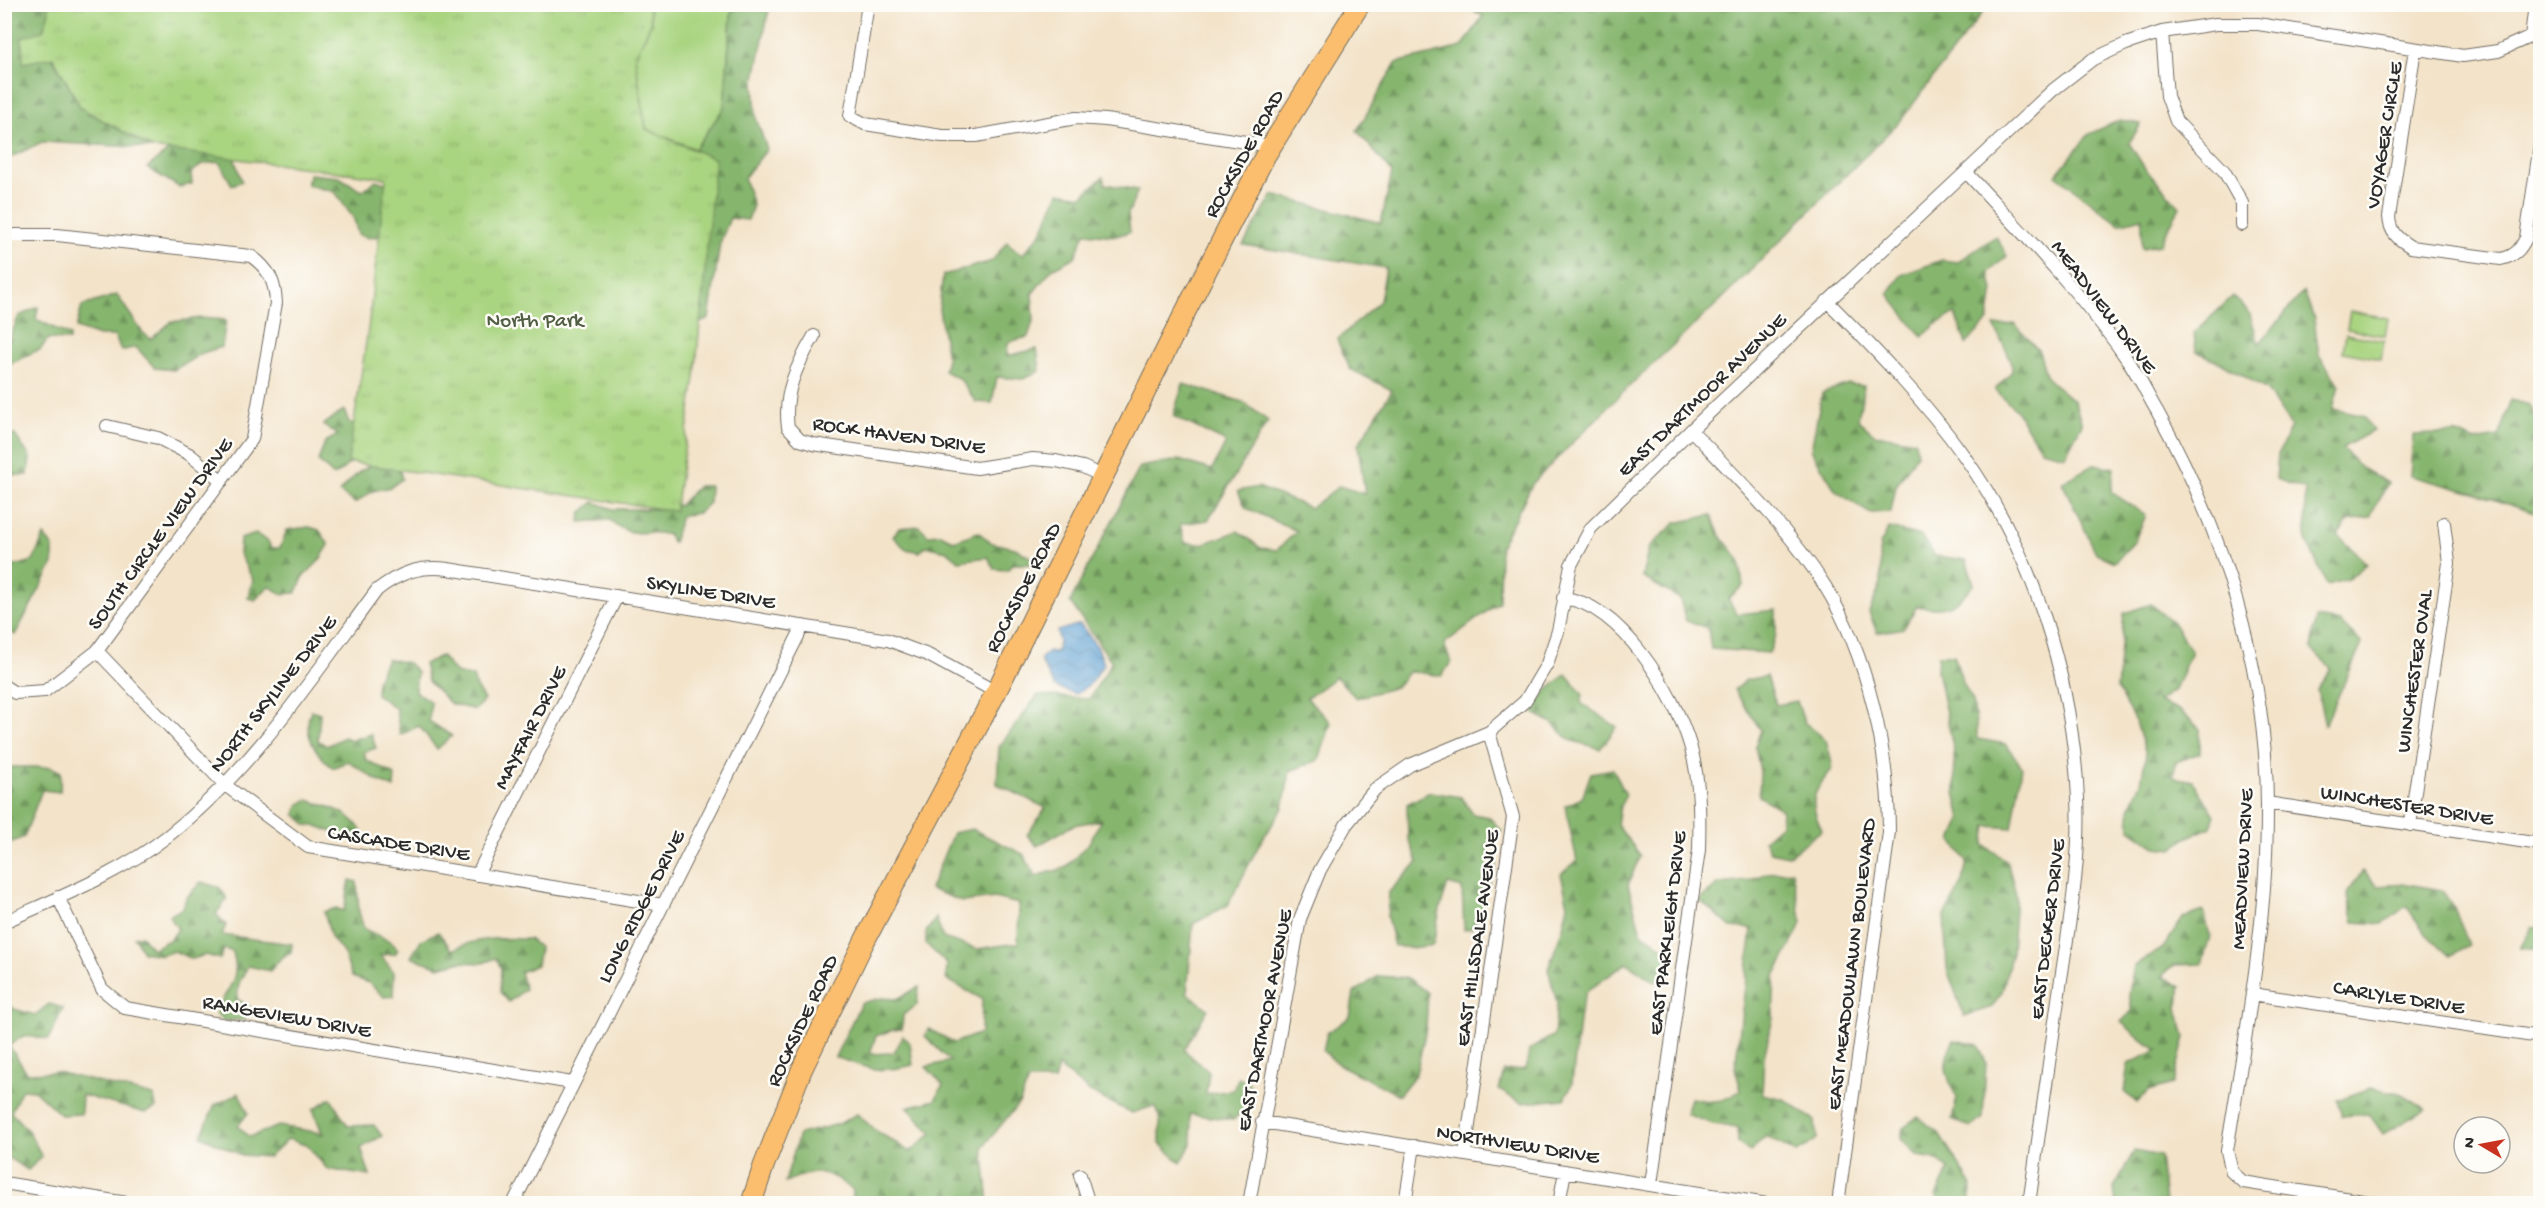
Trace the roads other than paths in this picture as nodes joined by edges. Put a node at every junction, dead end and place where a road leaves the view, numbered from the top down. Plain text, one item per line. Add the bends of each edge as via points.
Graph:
1 (868, 4) edge
2 (1360, 4) edge
3 (2535, 4) edge
4 (2162, 32) junction
5 (2536, 35) edge
6 (2415, 49) junction
7 (2541, 144) edge
8 (1271, 147) junction
9 (1967, 173) junction
10 (2242, 225) dead end
11 (4, 237) edge
12 (1827, 301) junction
13 (814, 336) dead end
14 (107, 426) dead end
15 (1691, 430) junction
16 (1104, 477) junction
17 (222, 480) junction
18 (2444, 523) dead end
19 (409, 571) joint
20 (617, 596) junction
21 (1563, 598) junction
22 (803, 626) junction
23 (98, 651) junction
24 (10, 689) edge
25 (996, 692) junction
26 (1489, 732) junction
27 (225, 785) junction
28 (2267, 803) junction
29 (2410, 825) junction
30 (2541, 844) edge
31 (477, 875) junction
32 (58, 897) junction
33 (663, 905) junction
34 (4, 922) edge
35 (2252, 994) junction
36 (2541, 1038) edge
37 (572, 1083) junction
38 (1262, 1122) junction
39 (1413, 1146) junction
40 (1465, 1153) junction
41 (1565, 1171) junction
42 (1080, 1175) dead end
43 (4, 1182) edge
44 (1651, 1184) junction
45 (1718, 1200) edge
46 (133, 1203) edge
47 (513, 1203) edge
48 (751, 1203) edge
49 (1089, 1203) edge
50 (1249, 1203) edge
51 (1405, 1203) edge
52 (1559, 1203) edge
53 (1767, 1203) edge
54 (1838, 1203) edge
55 (2029, 1203) edge
56 (2382, 1203) edge

1 - 8 street via 850,116 865,124 942,136 976,136 1077,118 1096,119
2 - 8 main road, ROCKSIDE ROAD
3 - 5 street
4 - 6 street, EAST DARTMOOR AVENUE via 2216,24 2258,24
4 - 9 street, EAST DARTMOOR AVENUE via 2093,59 2054,90
4 - 10 street via 2167,96 2176,121 2224,171 2242,203
5 - 6 street, EAST DARTMOOR AVENUE via 2498,51 2463,56
6 - 7 street, VOYAGER CIRCLE via 2389,217 2390,229 2398,240 2411,247 2501,259 2512,257 2526,238
8 - 16 main road, ROCKSIDE ROAD
9 - 12 street, EAST DARTMOOR AVENUE
9 - 28 street, MEADVIEW DRIVE via 2058,270 2131,365 2181,454 2239,609 2263,735
11 - 17 street, SOUTH CIRCLE VIEW DRIVE via 57,235 251,256 270,272 276,303 252,439
12 - 15 street, EAST DARTMOOR AVENUE
12 - 55 street, EAST DECKER DRIVE via 1915,393 1965,457 2006,525 2026,568 2058,666 2070,722 2078,799 2076,882
13 - 16 street, ROCK HAVEN DRIVE via 795,368 788,403 788,427 800,440 977,468 1033,459 1056,461
14 - 17 street via 158,438 189,454
15 - 21 street, EAST DARTMOOR AVENUE via 1591,528 1571,565
15 - 54 street, EAST MEADOWLAWN BOULEVARD via 1794,542 1826,588 1860,662 1879,726 1889,796 1889,832
16 - 25 main road, ROCKSIDE ROAD
17 - 23 street, SOUTH CIRCLE VIEW DRIVE
18 - 29 street, WINCHESTER OVAL via 2448,563
19 - 20 street, SKYLINE DRIVE via 448,568
19 - 27 street, NORTH SKYLINE DRIVE via 393,577 377,590
20 - 22 street, SKYLINE DRIVE
20 - 31 street, MAYFAIR DRIVE
21 - 26 street, EAST DARTMOOR AVENUE via 1558,632 1547,664 1526,701
21 - 44 street, EAST PARKLEIGH DRIVE via 1577,599 1598,610 1624,633 1650,666 1675,705 1690,745 1700,797 1700,850
22 - 25 street, SKYLINE DRIVE via 909,647
22 - 33 street, LONG RIDGE DRIVE
23 - 24 street, SOUTH CIRCLE VIEW DRIVE via 45,691
23 - 27 street, CASCADE DRIVE
25 - 48 main road, ROCKSIDE ROAD via 802,1069
26 - 38 street, EAST DARTMOOR AVENUE via 1410,765 1375,789 1346,825 1320,870 1300,919
26 - 40 street, EAST HILLSDALE AVENUE via 1513,817
27 - 31 street, CASCADE DRIVE via 308,847
27 - 32 street, NORTH SKYLINE DRIVE via 168,836 124,864
28 - 29 street, WINCHESTER DRIVE
28 - 35 street, MEADVIEW DRIVE via 2264,897
29 - 30 street, WINCHESTER DRIVE
31 - 33 street, CASCADE DRIVE
32 - 34 street, NORTH SKYLINE DRIVE
32 - 37 street, RANGEVIEW DRIVE via 102,989 125,1008
33 - 37 street, LONG RIDGE DRIVE
35 - 36 street, CARLYLE DRIVE
35 - 56 street, MEADVIEW DRIVE via 2227,1151 2232,1172 2243,1182
37 - 47 street, LONG RIDGE DRIVE
38 - 39 street, NORTHVIEW DRIVE
38 - 50 street, EAST DARTMOOR AVENUE
39 - 40 street, NORTHVIEW DRIVE
39 - 51 street
40 - 41 street, NORTHVIEW DRIVE
41 - 44 street, NORTHVIEW DRIVE
41 - 52 street
42 - 49 street
43 - 46 street
44 - 45 street, NORTHVIEW DRIVE
45 - 53 street, NORTHVIEW DRIVE

